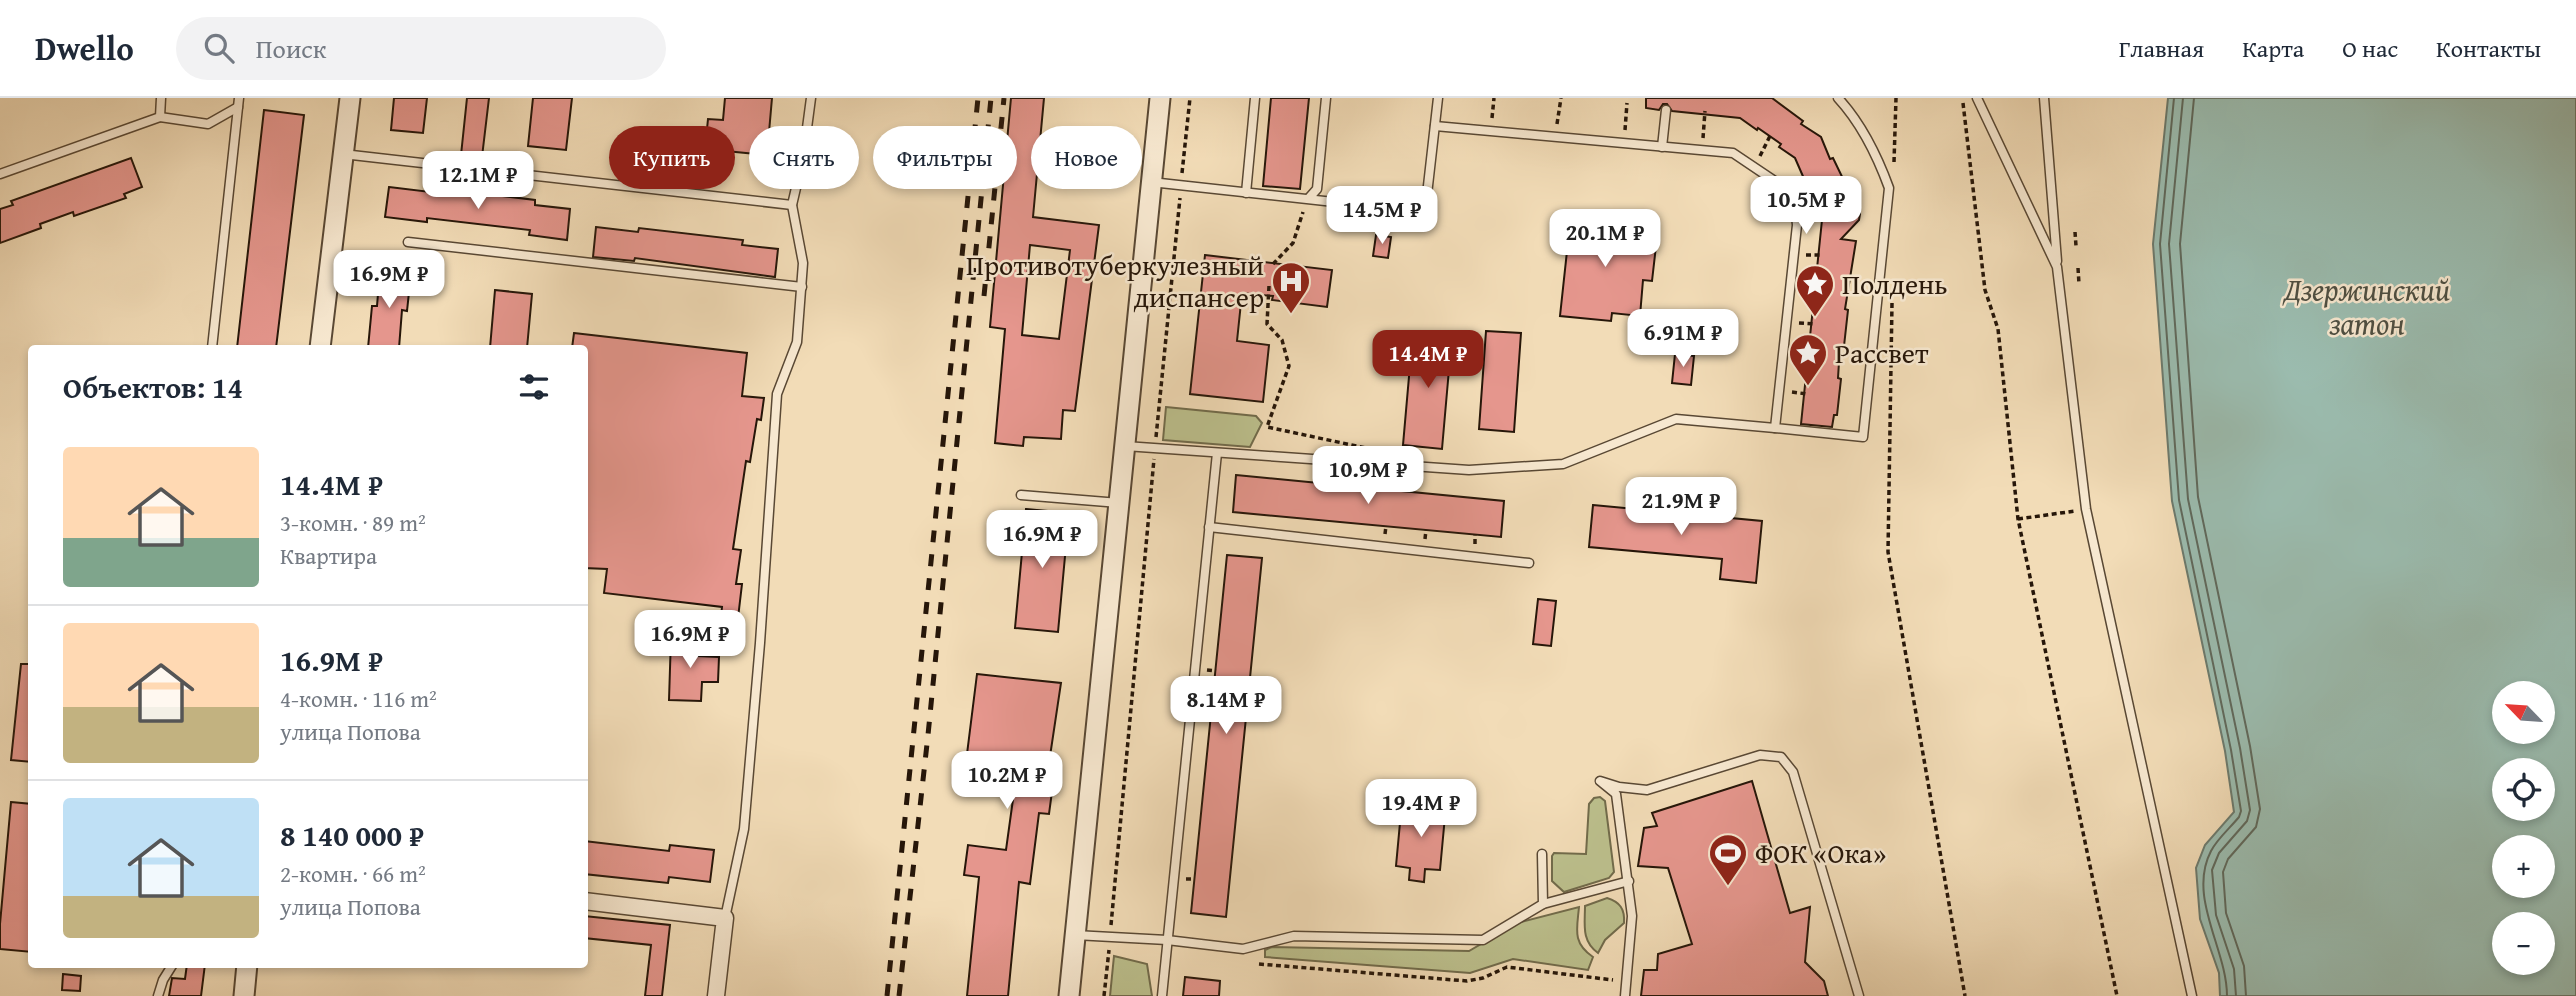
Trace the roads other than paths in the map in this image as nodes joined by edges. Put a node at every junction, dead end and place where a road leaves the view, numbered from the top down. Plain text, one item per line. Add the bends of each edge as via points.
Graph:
1 (161, 98) edge
2 (350, 98) edge
3 (811, 98) edge
4 (1160, 98) edge
5 (1255, 98) edge
6 (1326, 98) edge
7 (1438, 98) edge
8 (1838, 98) edge
9 (1977, 98) edge
10 (2045, 98) edge
11 (238, 103) edge
12 (1666, 110) dead end
13 (160, 117) junction
14 (1435, 126) junction
15 (1662, 147) junction
16 (343, 154) junction
17 (0, 174) edge
18 (1151, 182) junction
19 (1246, 193) junction
20 (1309, 198) junction
21 (792, 205) junction
22 (408, 242) dead end
23 (2057, 267) junction
24 (802, 287) junction
25 (212, 345) edge
26 (320, 345) edge
27 (1776, 428) junction
28 (1125, 446) junction
29 (1216, 453) junction
30 (1021, 495) dead end
31 (1119, 503) junction
32 (1209, 527) junction
33 (1529, 563) dead end
34 (1542, 853) dead end
35 (1629, 881) junction
36 (588, 901) edge
37 (1543, 904) junction
38 (725, 918) junction
39 (1075, 935) junction
40 (1167, 940) junction
41 (170, 968) edge
42 (247, 968) edge
43 (158, 996) edge
44 (244, 996) edge
45 (716, 996) edge
46 (1069, 996) edge
47 (1162, 996) edge
48 (1625, 996) edge
49 (1859, 996) edge
50 (2192, 996) edge

1 - 13 lane
2 - 16 street
3 - 21 lane
4 - 18 street
5 - 19 lane
6 - 20 lane via 1317,189
7 - 14 lane
8 - 27 lane via 1876,153 1889,188 1863,437
9 - 23 lane
10 - 23 lane
11 - 13 lane via 208,124
11 - 25 lane
12 - 15 lane
13 - 17 lane
14 - 15 lane
14 - 20 lane via 1425,212
15 - 27 lane via 1733,153 1794,194 1797,225
16 - 21 lane
16 - 26 street
18 - 19 lane
18 - 28 street
19 - 20 lane
21 - 24 lane via 803,263
22 - 24 lane
23 - 50 lane via 2086,509
24 - 38 lane via 797,342 778,394 744,829
27 - 29 lane via 1676,419 1563,464 1469,470
28 - 29 lane
28 - 31 street
29 - 32 lane
30 - 31 lane
31 - 39 street
32 - 33 lane
32 - 40 lane
34 - 37 lane
35 - 37 lane
35 - 48 lane via 1632,916
35 - 49 lane via 1616,794 1600,780 1647,790 1760,755 1781,757 1793,772
36 - 38 street
37 - 40 lane via 1483,940 1294,936 1243,949
38 - 45 street
39 - 40 lane
39 - 46 street
40 - 47 lane
41 - 43 lane
42 - 44 street

